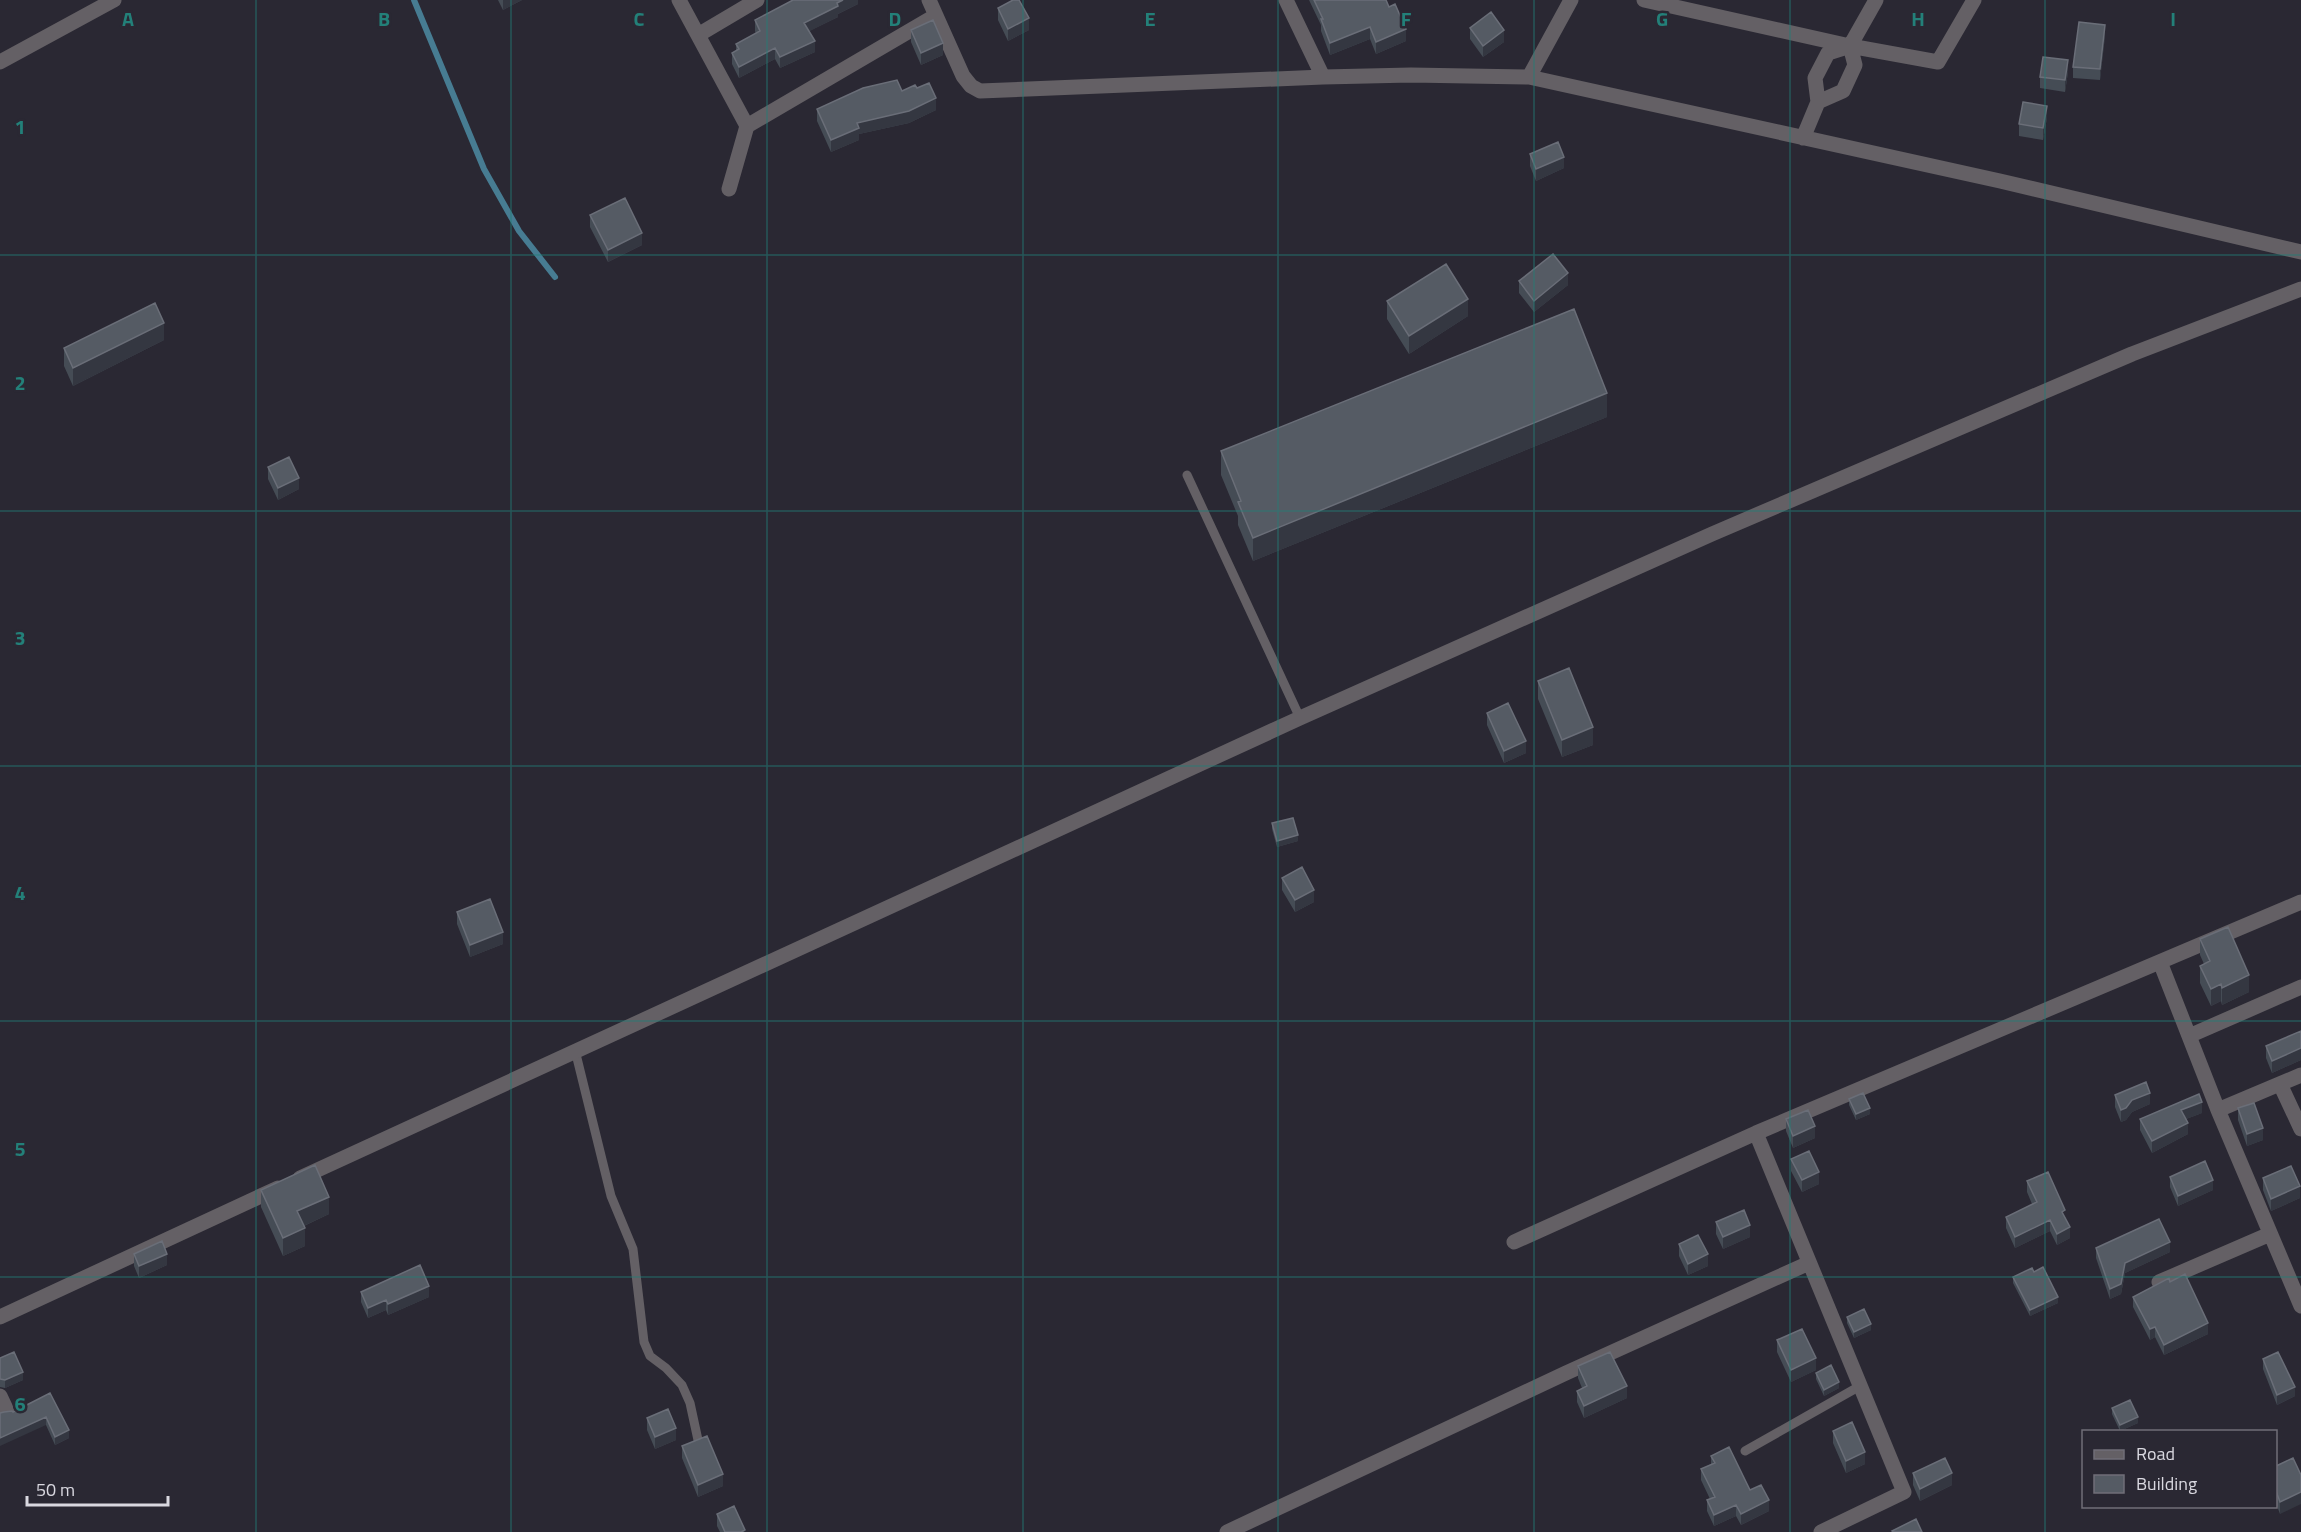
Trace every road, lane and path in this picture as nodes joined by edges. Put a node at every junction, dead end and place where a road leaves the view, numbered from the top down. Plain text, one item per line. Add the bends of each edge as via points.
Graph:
1 (114, 0) edge
2 (679, 0) edge
3 (757, 0) edge
4 (929, 0) edge
5 (1286, 0) edge
6 (1571, 0) edge
7 (1644, 0) edge
8 (1876, 0) edge
9 (1974, 0) edge
10 (935, 16) junction
11 (698, 35) junction
12 (1850, 46) junction
13 (0, 62) edge
14 (1323, 77) junction
15 (1529, 77) junction
16 (1818, 102) junction
17 (747, 126) junction
18 (1803, 138) junction
19 (729, 189) dead end
20 (2301, 252) edge
21 (2301, 290) edge
22 (1187, 475) dead end
23 (1300, 717) junction
24 (2301, 902) edge
25 (2160, 962) junction
26 (2301, 987) edge
27 (2189, 1036) junction
28 (575, 1050) junction
29 (2301, 1075) edge
30 (2280, 1084) junction
31 (2218, 1110) junction
32 (2301, 1129) edge
33 (1756, 1134) junction
34 (2270, 1234) junction
35 (1514, 1242) dead end
36 (1809, 1263) junction
37 (2159, 1282) edge
38 (2300, 1302) edge
39 (0, 1317) edge
40 (1860, 1386) junction
41 (0, 1396) edge
42 (7, 1411) edge
43 (698, 1440) edge
44 (1745, 1451) dead end
45 (1227, 1532) edge
46 (1821, 1532) edge

1 - 13 street
2 - 11 street
3 - 11 street
4 - 10 street
5 - 14 street
6 - 15 street
7 - 12 street
8 - 12 street
9 - 12 street via 1938,63
10 - 14 street via 963,76 980,91
10 - 17 street
11 - 17 street
12 - 16 street via 1828,53 1815,78
12 - 16 street via 1855,65 1843,91
14 - 15 street
15 - 18 street
16 - 18 street
17 - 19 street
18 - 20 street
21 - 23 street via 2132,354
22 - 23 lane
23 - 28 street
24 - 25 street
25 - 27 street
25 - 33 street
26 - 27 street
27 - 31 street via 2205,1092
28 - 39 street
28 - 43 lane via 611,1196 633,1249 644,1342 650,1356 682,1385
29 - 30 street
30 - 31 street
30 - 32 street
31 - 34 street
33 - 35 street
33 - 36 street
34 - 37 street
34 - 38 street
36 - 40 street
36 - 45 street via 1566,1372
40 - 44 lane
40 - 46 street via 1904,1492
41 - 42 street

